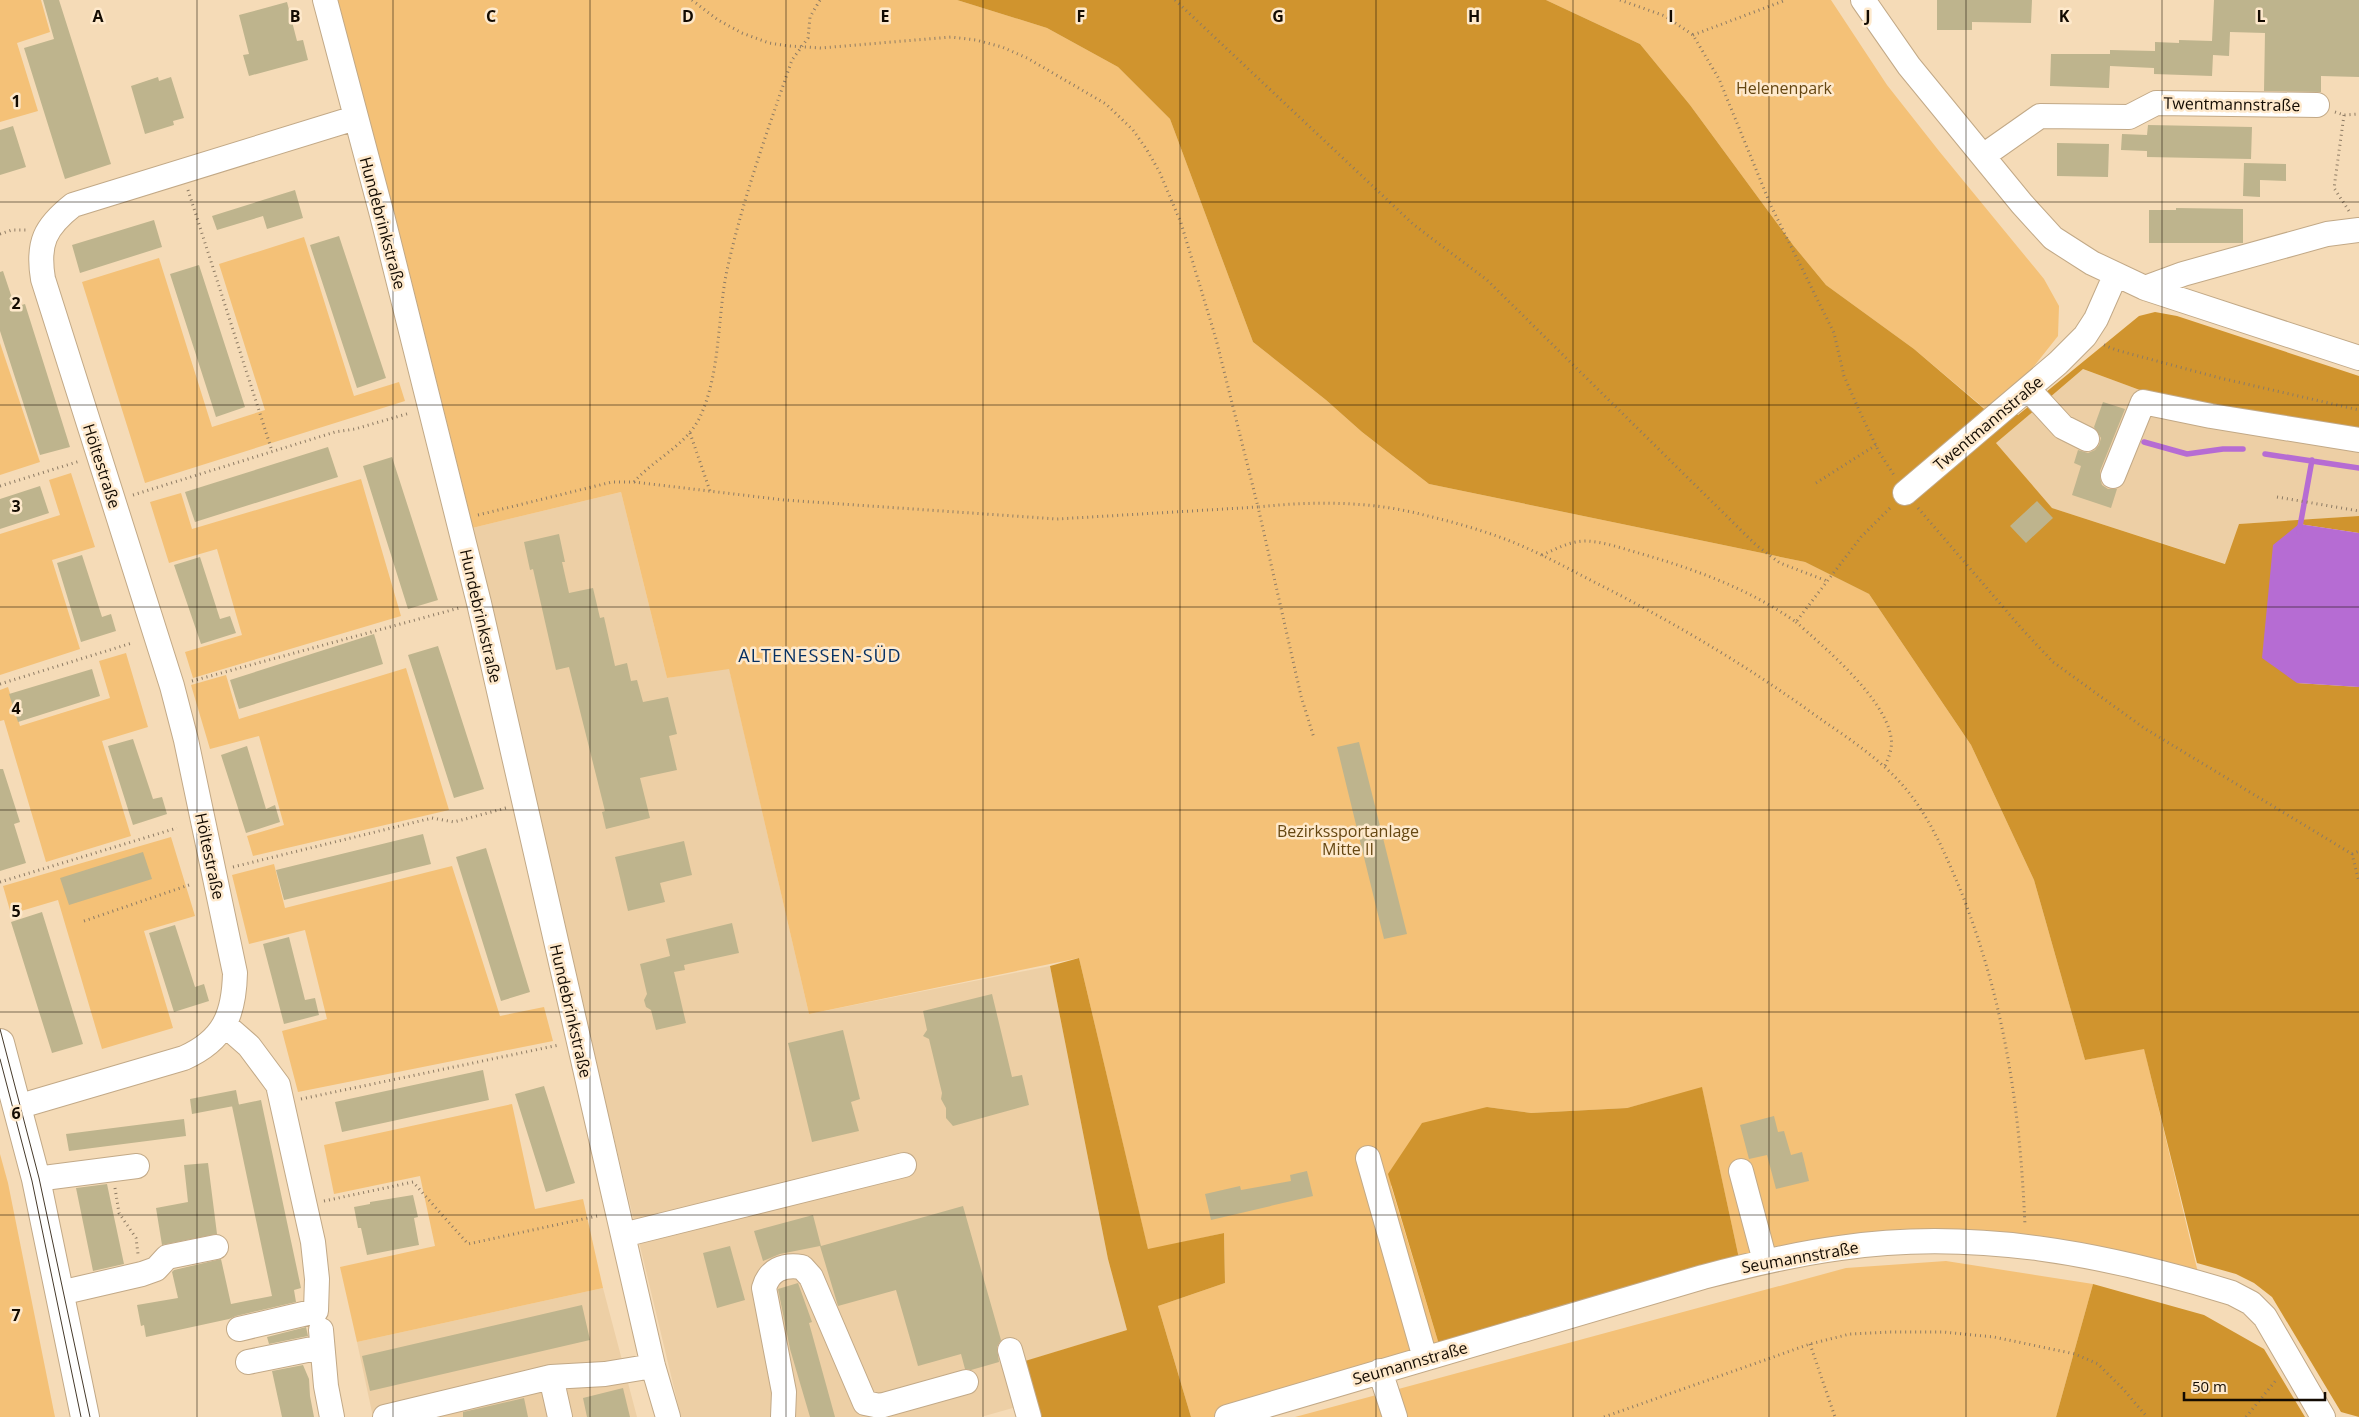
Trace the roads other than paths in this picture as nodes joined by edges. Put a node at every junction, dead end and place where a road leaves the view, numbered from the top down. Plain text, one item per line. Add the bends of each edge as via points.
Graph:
1 (325, 0) edge
2 (1863, 0) edge
3 (2317, 106) dead end
4 (356, 118) junction
5 (1983, 156) junction
6 (2356, 225) edge
7 (2115, 276) junction
8 (2145, 288) junction
9 (2359, 358) edge
10 (2028, 389) junction
11 (2088, 439) dead end
12 (2359, 440) edge
13 (2113, 476) dead end
14 (1900, 485) road end
15 (225, 1025) junction
16 (0, 1043) edge
17 (17, 1107) junction
18 (1368, 1158) dead end
19 (136, 1166) dead end
20 (904, 1166) dead end
21 (1741, 1171) dead end
22 (36, 1179) junction
23 (623, 1235) junction
24 (216, 1247) dead end
25 (1765, 1261) junction
26 (60, 1293) junction
27 (239, 1329) dead end
28 (320, 1329) junction
29 (1010, 1350) dead end
30 (1425, 1358) junction
31 (248, 1362) dead end
32 (653, 1366) junction
33 (1380, 1371) junction
34 (551, 1377) junction
35 (966, 1382) dead end
36 (85, 1417) edge
37 (332, 1417) edge
38 (385, 1417) edge
39 (560, 1417) edge
40 (668, 1417) edge
41 (783, 1417) edge
42 (1029, 1417) edge
43 (1227, 1417) edge
44 (1395, 1417) edge
45 (2323, 1417) edge

1 - 4 street, Hundebrinkstraße
2 - 5 street via 1909,66
3 - 5 street, Twentmannstraße via 2156,103 2129,117 2040,116
4 - 15 street, Höltestraße via 74,205 56,219 42,243 43,279 172,686 186,740 235,972 234,994
4 - 23 street, Hundebrinkstraße via 478,603
5 - 7 street via 2053,238
6 - 8 street via 2183,274
7 - 8 street
7 - 10 street, Twentmannstraße via 2096,320 2085,336
8 - 9 street
10 - 11 street via 2062,427
10 - 14 street, Twentmannstraße
12 - 13 street via 2143,402
15 - 17 street, Höltestraße via 201,1050 184,1058
15 - 28 street via 249,1046 278,1085 313,1242
16 - 17 main road
17 - 22 main road
18 - 30 street
19 - 22 street
20 - 23 street
21 - 25 street
22 - 26 main road
23 - 32 street, Hundebrinkstraße
24 - 26 street via 167,1257 156,1269 142,1274
25 - 30 street, Seumannstraße via 1703,1276
25 - 45 street, Seumannstraße via 1842,1247 1978,1242 2074,1252 2232,1293 2251,1303 2265,1316
26 - 36 main road
27 - 28 street
28 - 31 street
28 - 37 street
29 - 42 street
30 - 33 street, Seumannstraße
32 - 34 street via 605,1374
32 - 40 street, Hundebrinkstraße
33 - 43 street, Seumannstraße
33 - 44 street
34 - 38 street
34 - 39 street
35 - 41 street via 880,1406 865,1403 808,1272 802,1267 785,1267 771,1273 764,1288 784,1392

